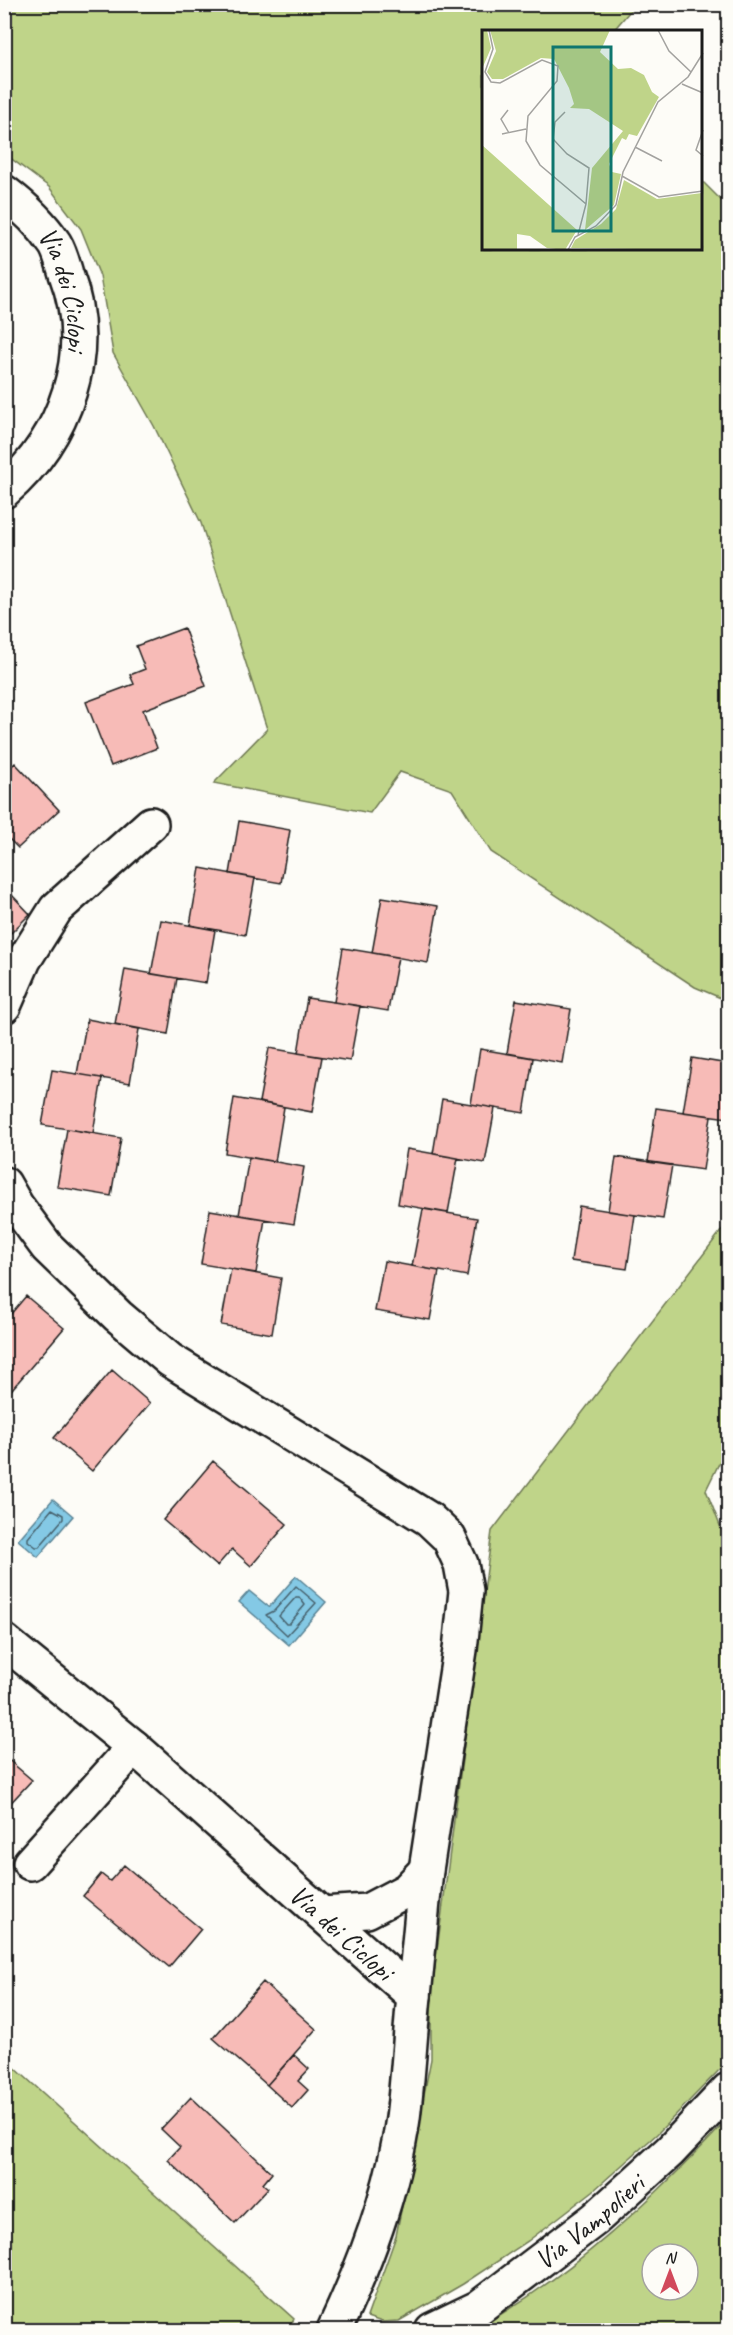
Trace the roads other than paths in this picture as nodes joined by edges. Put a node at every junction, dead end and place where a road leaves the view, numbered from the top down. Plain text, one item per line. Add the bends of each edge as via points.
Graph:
1 (4, 192) edge
2 (4, 491) edge
3 (151, 824) dead end
4 (4, 1006) edge
5 (4, 1184) edge
6 (4, 1641) edge
7 (135, 1747) junction
8 (30, 1863) dead end
9 (426, 1870) junction
10 (323, 1914) junction
11 (414, 1996) junction
12 (729, 2090) edge
13 (334, 2331) edge
14 (432, 2331) edge

1 - 2 street, Via dei Ciclopi via 27,209 56,246 72,288 78,327 76,369 68,403 50,440 22,477
3 - 4 street via 56,909 24,960
5 - 9 street via 47,1246 118,1316 170,1360 429,1519 449,1538 461,1563 466,1591
6 - 7 street, Via dei Ciclopi
7 - 8 street
7 - 10 street, Via dei Ciclopi
9 - 10 street via 407,1890 367,1911
9 - 11 street
10 - 11 street, Via dei Ciclopi
11 - 13 street, Via dei Ciclopi via 403,2120 386,2197
12 - 14 street, Via Vampolieri via 670,2151 595,2219 478,2308

